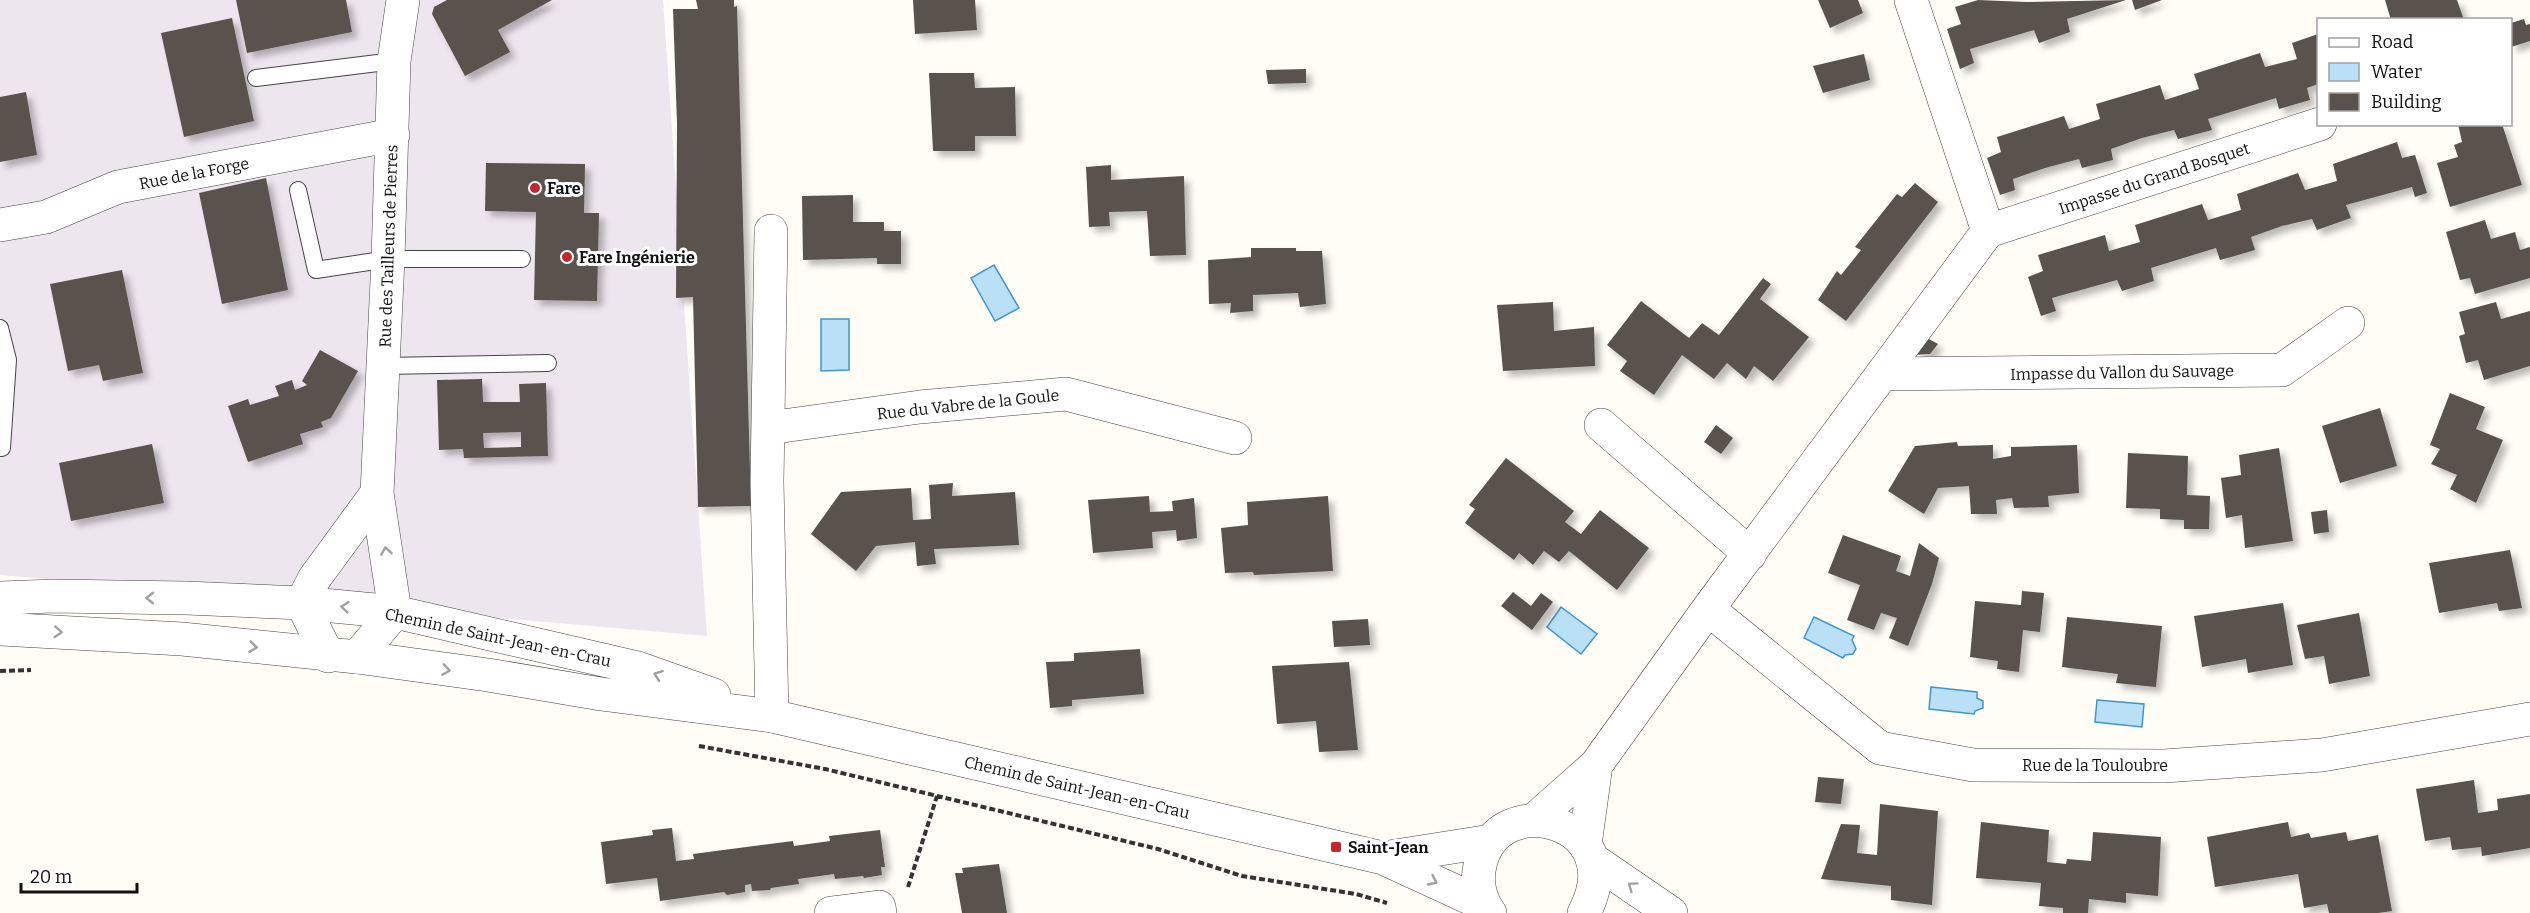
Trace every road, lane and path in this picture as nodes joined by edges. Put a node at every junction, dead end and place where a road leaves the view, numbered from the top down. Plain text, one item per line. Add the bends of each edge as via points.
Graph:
1 (403, 0) edge
2 (1911, 0) edge
3 (394, 61) junction
4 (256, 78) dead end
5 (2317, 125) edge
6 (393, 135) junction
7 (298, 190) dead end
8 (0, 225) edge
9 (771, 231) dead end
10 (1988, 231) junction
11 (388, 259) junction
12 (522, 259) dead end
13 (2348, 323) dead end
14 (0, 328) edge
15 (548, 363) dead end
16 (383, 366) junction
17 (1882, 374) junction
18 (1601, 425) dead end
19 (768, 428) junction
20 (1235, 438) dead end
21 (0, 448) edge
22 (377, 493) junction
23 (1750, 554) junction
24 (0, 598) edge
25 (302, 603) junction
26 (1708, 609) junction
27 (396, 612) junction
28 (0, 629) edge
29 (343, 657) junction
30 (32, 670) dead end
31 (0, 671) edge
32 (772, 716) junction
33 (2530, 719) edge
34 (690, 745) dead end
35 (1596, 765) junction
36 (937, 796) junction
37 (1534, 820) junction
38 (1491, 841) junction
39 (1589, 852) junction
40 (1383, 858) junction
41 (1393, 904) dead end
42 (1486, 908) edge
43 (880, 910) edge
44 (831, 913) edge
45 (1584, 913) edge
46 (1671, 913) edge

1 - 3 street, Rue des Tailleurs de Pierres
2 - 10 street
3 - 4 lane
3 - 6 street, Rue des Tailleurs de Pierres
5 - 10 street, Impasse du Grand Bosquet
6 - 8 street, Rue de la Forge via 118,187 46,217
6 - 11 street, Rue des Tailleurs de Pierres
7 - 11 lane via 316,270
9 - 19 street
10 - 17 street
11 - 12 lane
11 - 16 street, Rue des Tailleurs de Pierres
13 - 17 street, Impasse du Vallon du Sauvage via 2282,370
14 - 21 lane via 8,360
15 - 16 lane
16 - 22 street, Rue des Tailleurs de Pierres
17 - 23 street
18 - 23 street
19 - 20 street, Rue du Vabre de la Goule via 920,407 1066,394
19 - 32 street
22 - 25 street via 314,579
27 -> 22 street, Rue des Tailleurs de Pierres
23 - 26 street
25 -> 24 street, Chemin de Saint-Jean-en-Crau
27 -> 25 street, Chemin de Saint-Jean-en-Crau
25 - 29 street
26 - 33 street, Rue de la Touloubre via 1880,748 1973,765 2164,766 2322,755
26 - 35 street
27 - 29 street
32 -> 27 street, Chemin de Saint-Jean-en-Crau via 638,668
28 -> 29 street, Chemin de Saint-Jean-en-Crau via 182,639
29 -> 32 street, Chemin de Saint-Jean-en-Crau
30 - 31 path
32 - 40 street, Chemin de Saint-Jean-en-Crau
34 - 36 path via 825,769
35 - 37 street
35 - 39 street
36 - 41 path via 1158,849 1242,876 1356,894
36 - 43 path via 902,904
37 - 38 street via 1507,827
37 - 39 street via 1554,822 1572,831
38 - 40 street
38 - 42 street via 1477,876
39 - 45 street via 1595,877 1593,897
46 -> 39 street
40 -> 42 street
43 - 44 street

